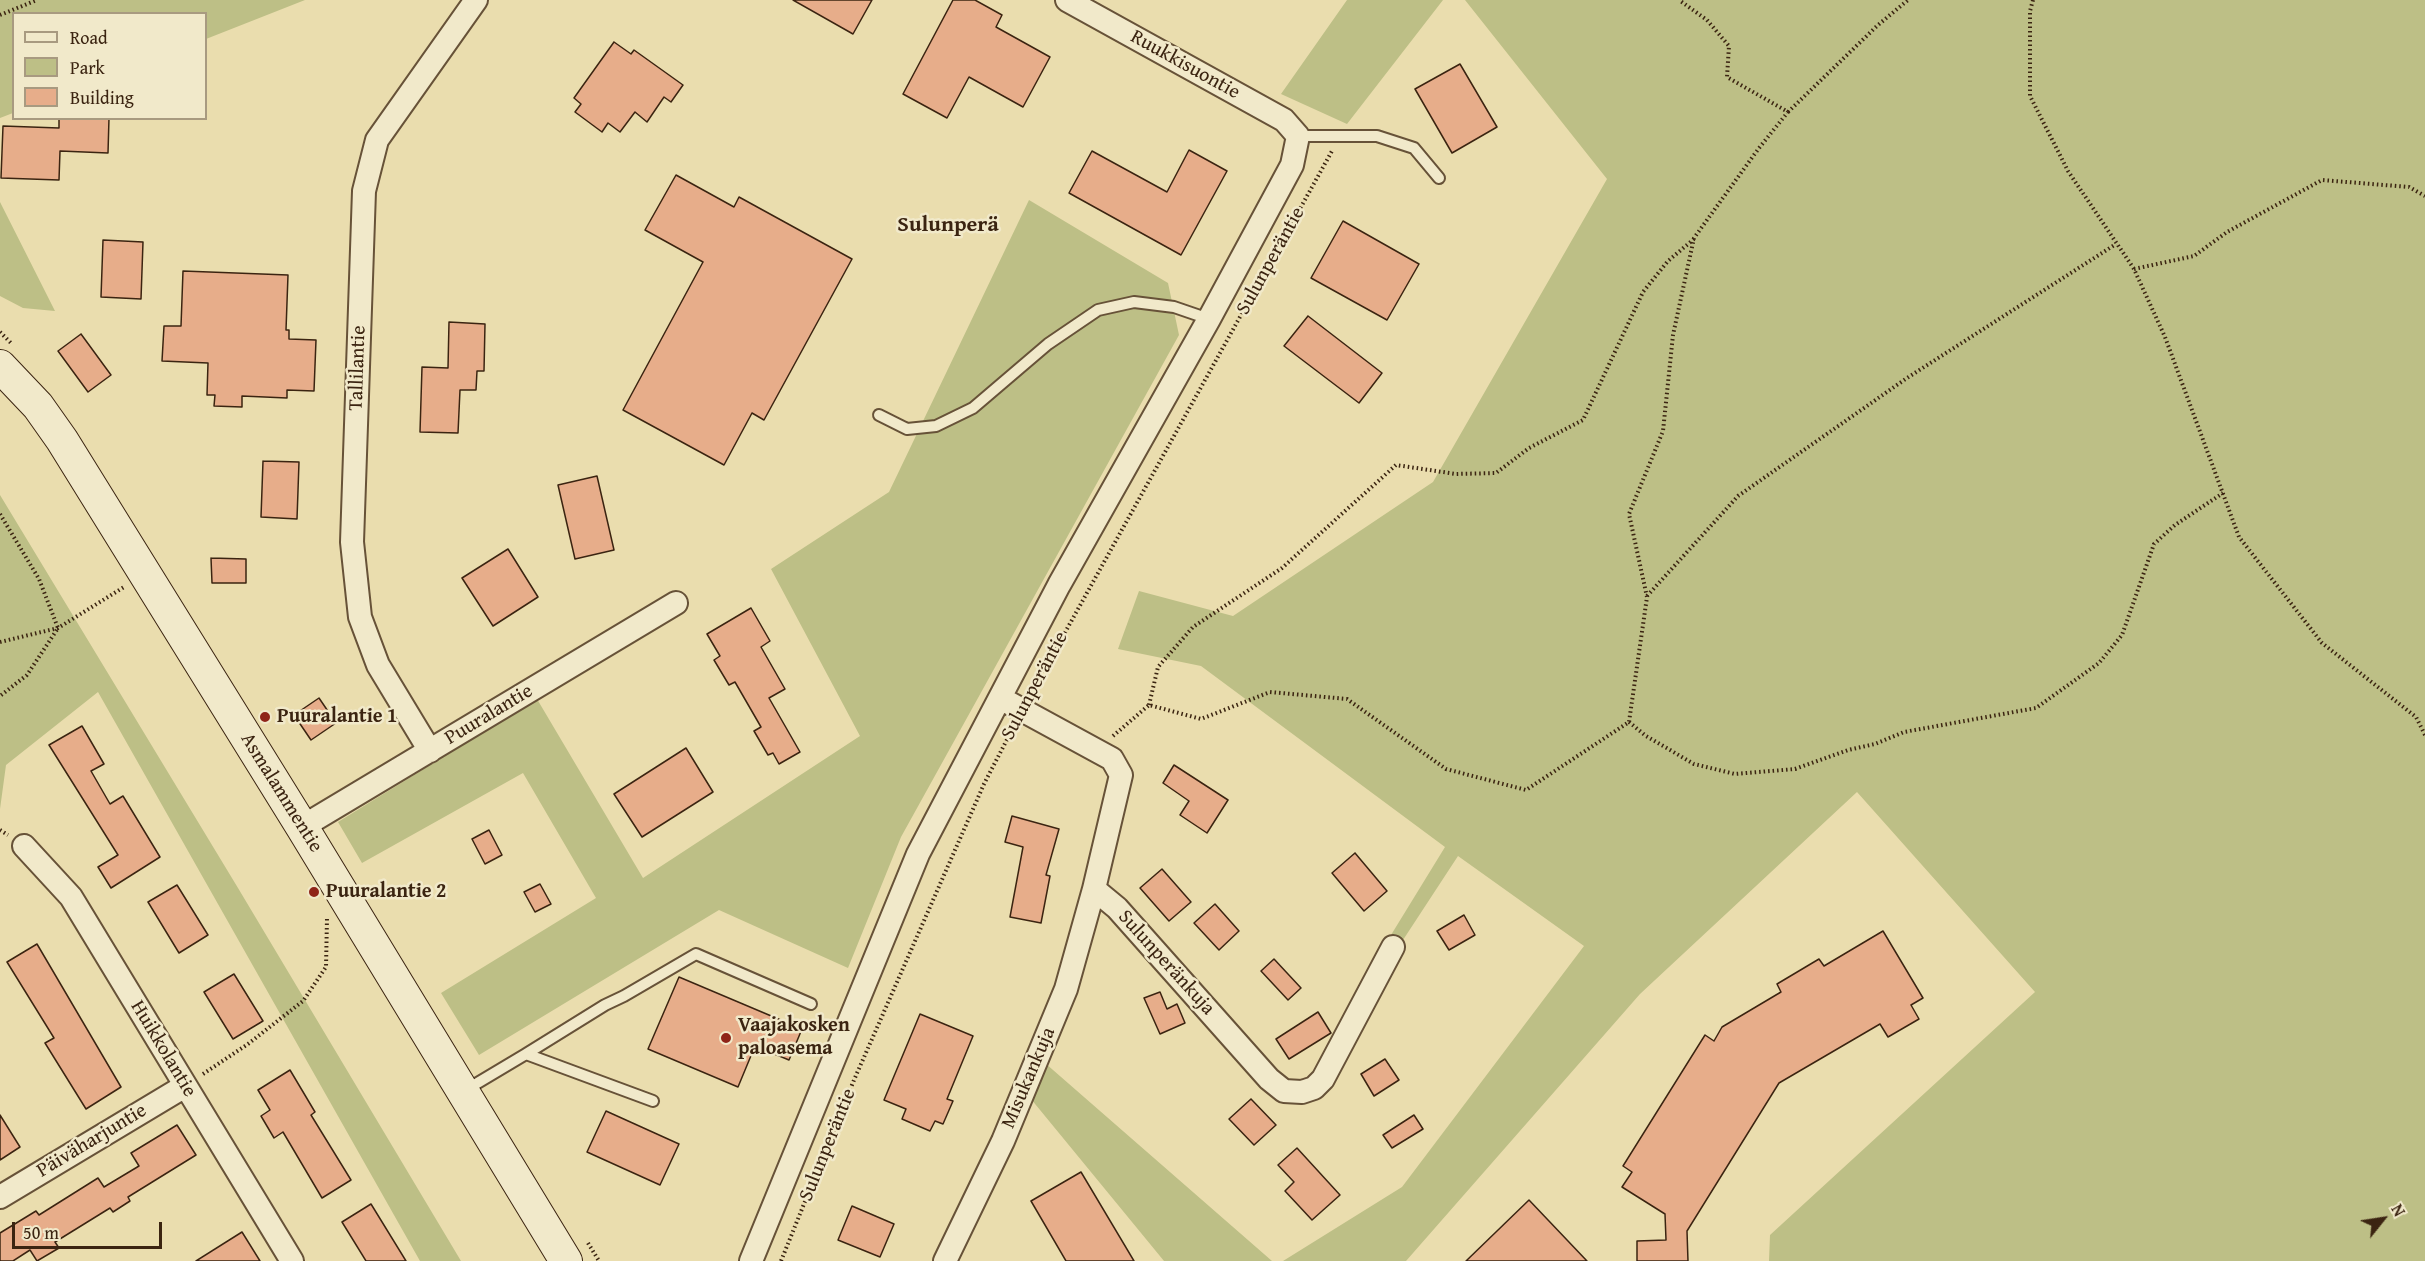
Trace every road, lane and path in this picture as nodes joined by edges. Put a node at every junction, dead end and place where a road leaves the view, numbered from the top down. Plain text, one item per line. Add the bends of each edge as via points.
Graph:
1 (37, 0) edge
2 (476, 0) edge
3 (1067, 0) edge
4 (1679, 0) edge
5 (1908, 0) edge
6 (2033, 0) edge
7 (0, 15) edge
8 (1788, 112) junction
9 (1341, 135) junction
10 (1298, 136) junction
11 (1439, 178) dead end
12 (2425, 196) edge
13 (1694, 238) junction
14 (2116, 244) junction
15 (2134, 269) junction
16 (1209, 319) junction
17 (0, 366) edge
18 (879, 415) dead end
19 (2223, 493) junction
20 (0, 514) edge
21 (145, 575) junction
22 (1647, 597) junction
23 (676, 603) dead end
24 (58, 628) junction
25 (0, 642) edge
26 (0, 696) edge
27 (1000, 698) junction
28 (1149, 705) junction
29 (1022, 710) junction
30 (1629, 722) junction
31 (2425, 735) edge
32 (430, 751) junction
33 (1096, 751) junction
34 (302, 827) junction
35 (24, 846) dead end
36 (1094, 889) junction
37 (326, 914) dead end
38 (1393, 947) dead end
39 (811, 1004) dead end
40 (526, 1054) junction
41 (185, 1086) junction
42 (464, 1091) junction
43 (653, 1101) dead end
44 (0, 1197) edge
45 (292, 1261) edge
46 (566, 1261) edge
47 (751, 1261) edge
48 (781, 1261) edge
49 (945, 1261) edge

1 - 7 path
2 - 32 street, Tallilantie via 377,140 364,191 352,542 360,617 378,664
3 - 10 street, Ruukkisuontie via 1284,120
4 - 8 path via 1707,21 1729,46 1727,77
5 - 8 path
6 - 14 path via 2031,96 2068,171
8 - 13 path
9 - 10 lane
9 - 11 lane via 1377,136 1414,148
9 - 29 path, Sulunperäntie
10 - 16 street, Sulunperäntie via 1292,165
12 - 15 path via 2409,187 2322,180 2227,232 2194,256
13 - 22 path via 1673,335 1663,431 1629,514
13 - 28 path via 1668,261 1643,292 1583,420 1529,448 1496,473 1456,474 1396,465 1282,568 1193,627 1158,667
14 - 15 path
14 - 22 path via 1907,378 1738,496
15 - 19 path via 2165,337
16 - 18 lane via 1174,307 1134,302 1098,310 1048,344 973,408 936,426 907,429
16 - 27 street, Sulunperäntie
17 - 21 street, Asmalammentie via 38,406
19 - 30 path via 2154,544 2122,635 2099,663 2036,708 1904,732 1795,769 1736,774 1694,764
19 - 31 path via 2239,537 2322,643 2416,717
20 - 24 path via 39,579
21 - 24 path
21 - 34 street, Asmalammentie
22 - 30 path
23 - 32 street, Puuralantie
24 - 25 path
24 - 26 path via 27,675
27 - 29 street
27 - 47 street, Sulunperäntie via 918,854
28 - 30 path via 1201,719 1270,692 1347,699 1446,768 1526,790
28 - 33 path
29 - 33 street
29 - 48 path, Sulunperäntie via 984,784 854,1080
32 - 34 street, Puuralantie
33 - 36 street via 1112,759 1121,775
34 - 42 street, Asmalammentie
35 - 41 street, Huikkolantie via 71,897
36 - 38 street, Sulunperänkuja via 1117,908 1269,1080 1284,1091 1302,1092 1323,1079
36 - 49 street, Misukankuja via 1066,989 1003,1141
37 - 41 path via 326,967 303,1001
39 - 40 lane via 696,954
40 - 42 lane
40 - 43 lane
41 - 44 street, Päiväharjuntie
41 - 45 street, Huikkolantie
42 - 46 street, Asmalammentie

